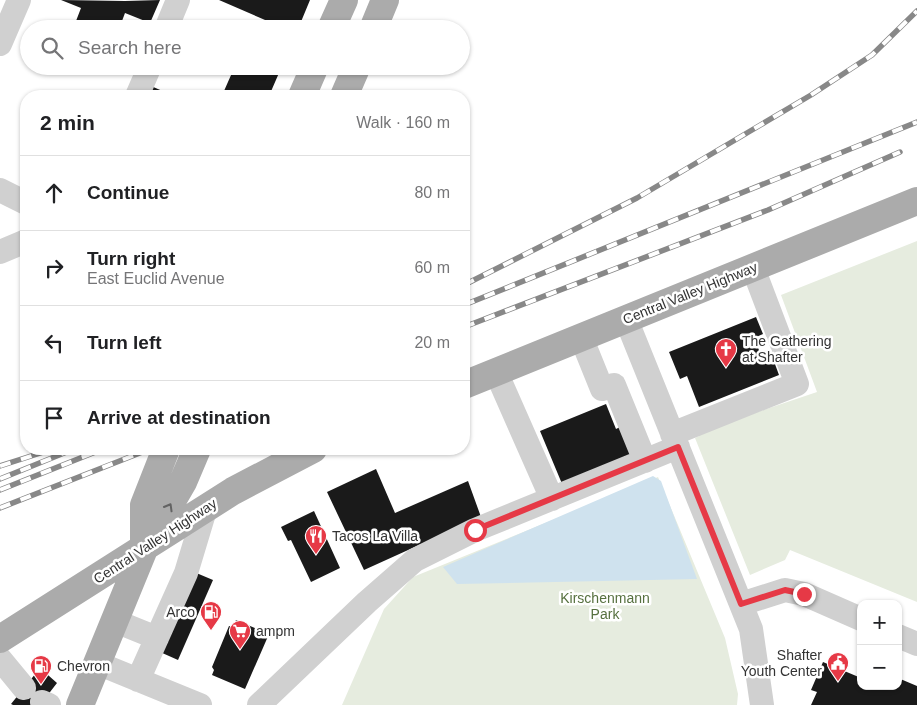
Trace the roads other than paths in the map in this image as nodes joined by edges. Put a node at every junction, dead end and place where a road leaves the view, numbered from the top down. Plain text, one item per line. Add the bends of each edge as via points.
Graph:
1 (19, 0) edge
2 (178, 0) edge
3 (344, 0) edge
4 (385, 0) edge
5 (170, 20) edge
6 (335, 20) edge
7 (377, 20) edge
8 (2, 33) edge
9 (146, 75) edge
10 (311, 75) edge
11 (353, 75) edge
12 (140, 90) edge
13 (305, 90) edge
14 (347, 90) edge
15 (0, 190) edge
16 (20, 200) edge
17 (917, 201) edge
18 (20, 244) edge
19 (0, 252) edge
20 (753, 268) junction
21 (626, 319) junction
22 (581, 337) junction
23 (496, 372) junction
24 (470, 382) edge
25 (675, 441) junction
26 (164, 455) edge
27 (194, 455) edge
28 (302, 455) edge
29 (645, 461) junction
30 (552, 499) junction
31 (205, 510) junction
32 (144, 549) junction
33 (741, 604) junction
34 (857, 617) edge
35 (114, 621) junction
36 (157, 638) junction
37 (902, 638) edge
38 (0, 639) edge
39 (917, 644) edge
40 (0, 659) edge
41 (97, 663) junction
42 (138, 680) junction
43 (38, 698) edge
44 (80, 705) edge
45 (200, 705) edge
46 (259, 705) edge
47 (762, 705) edge

1 - 8 street
2 - 5 street
3 - 6 main road
4 - 7 main road
9 - 12 street
10 - 13 main road
11 - 14 main road
15 - 16 street
17 - 20 main road, Central Valley Highway
18 - 19 street
20 - 21 main road, Central Valley Highway
20 - 25 street via 797,384
21 - 22 main road, Central Valley Highway
21 - 25 street
22 - 23 main road, Central Valley Highway
22 - 29 street via 602,389 614,385
23 - 24 main road, Central Valley Highway
23 - 30 street
25 - 29 street
25 - 33 street
26 - 32 main road via 144,505
32 -> 27 main road via 183,482
28 - 31 main road, Central Valley Highway
29 - 30 street
30 - 46 street via 475,530 415,560
31 - 32 main road, Central Valley Highway
31 - 36 street via 186,573
32 - 35 main road
32 - 38 main road, Central Valley Highway
33 - 34 street via 785,590 804,594
33 - 47 street via 751,629
35 - 36 street
35 - 41 main road
36 - 42 street
37 - 39 street
40 - 43 street
41 - 42 street
41 - 44 main road
42 - 45 street

